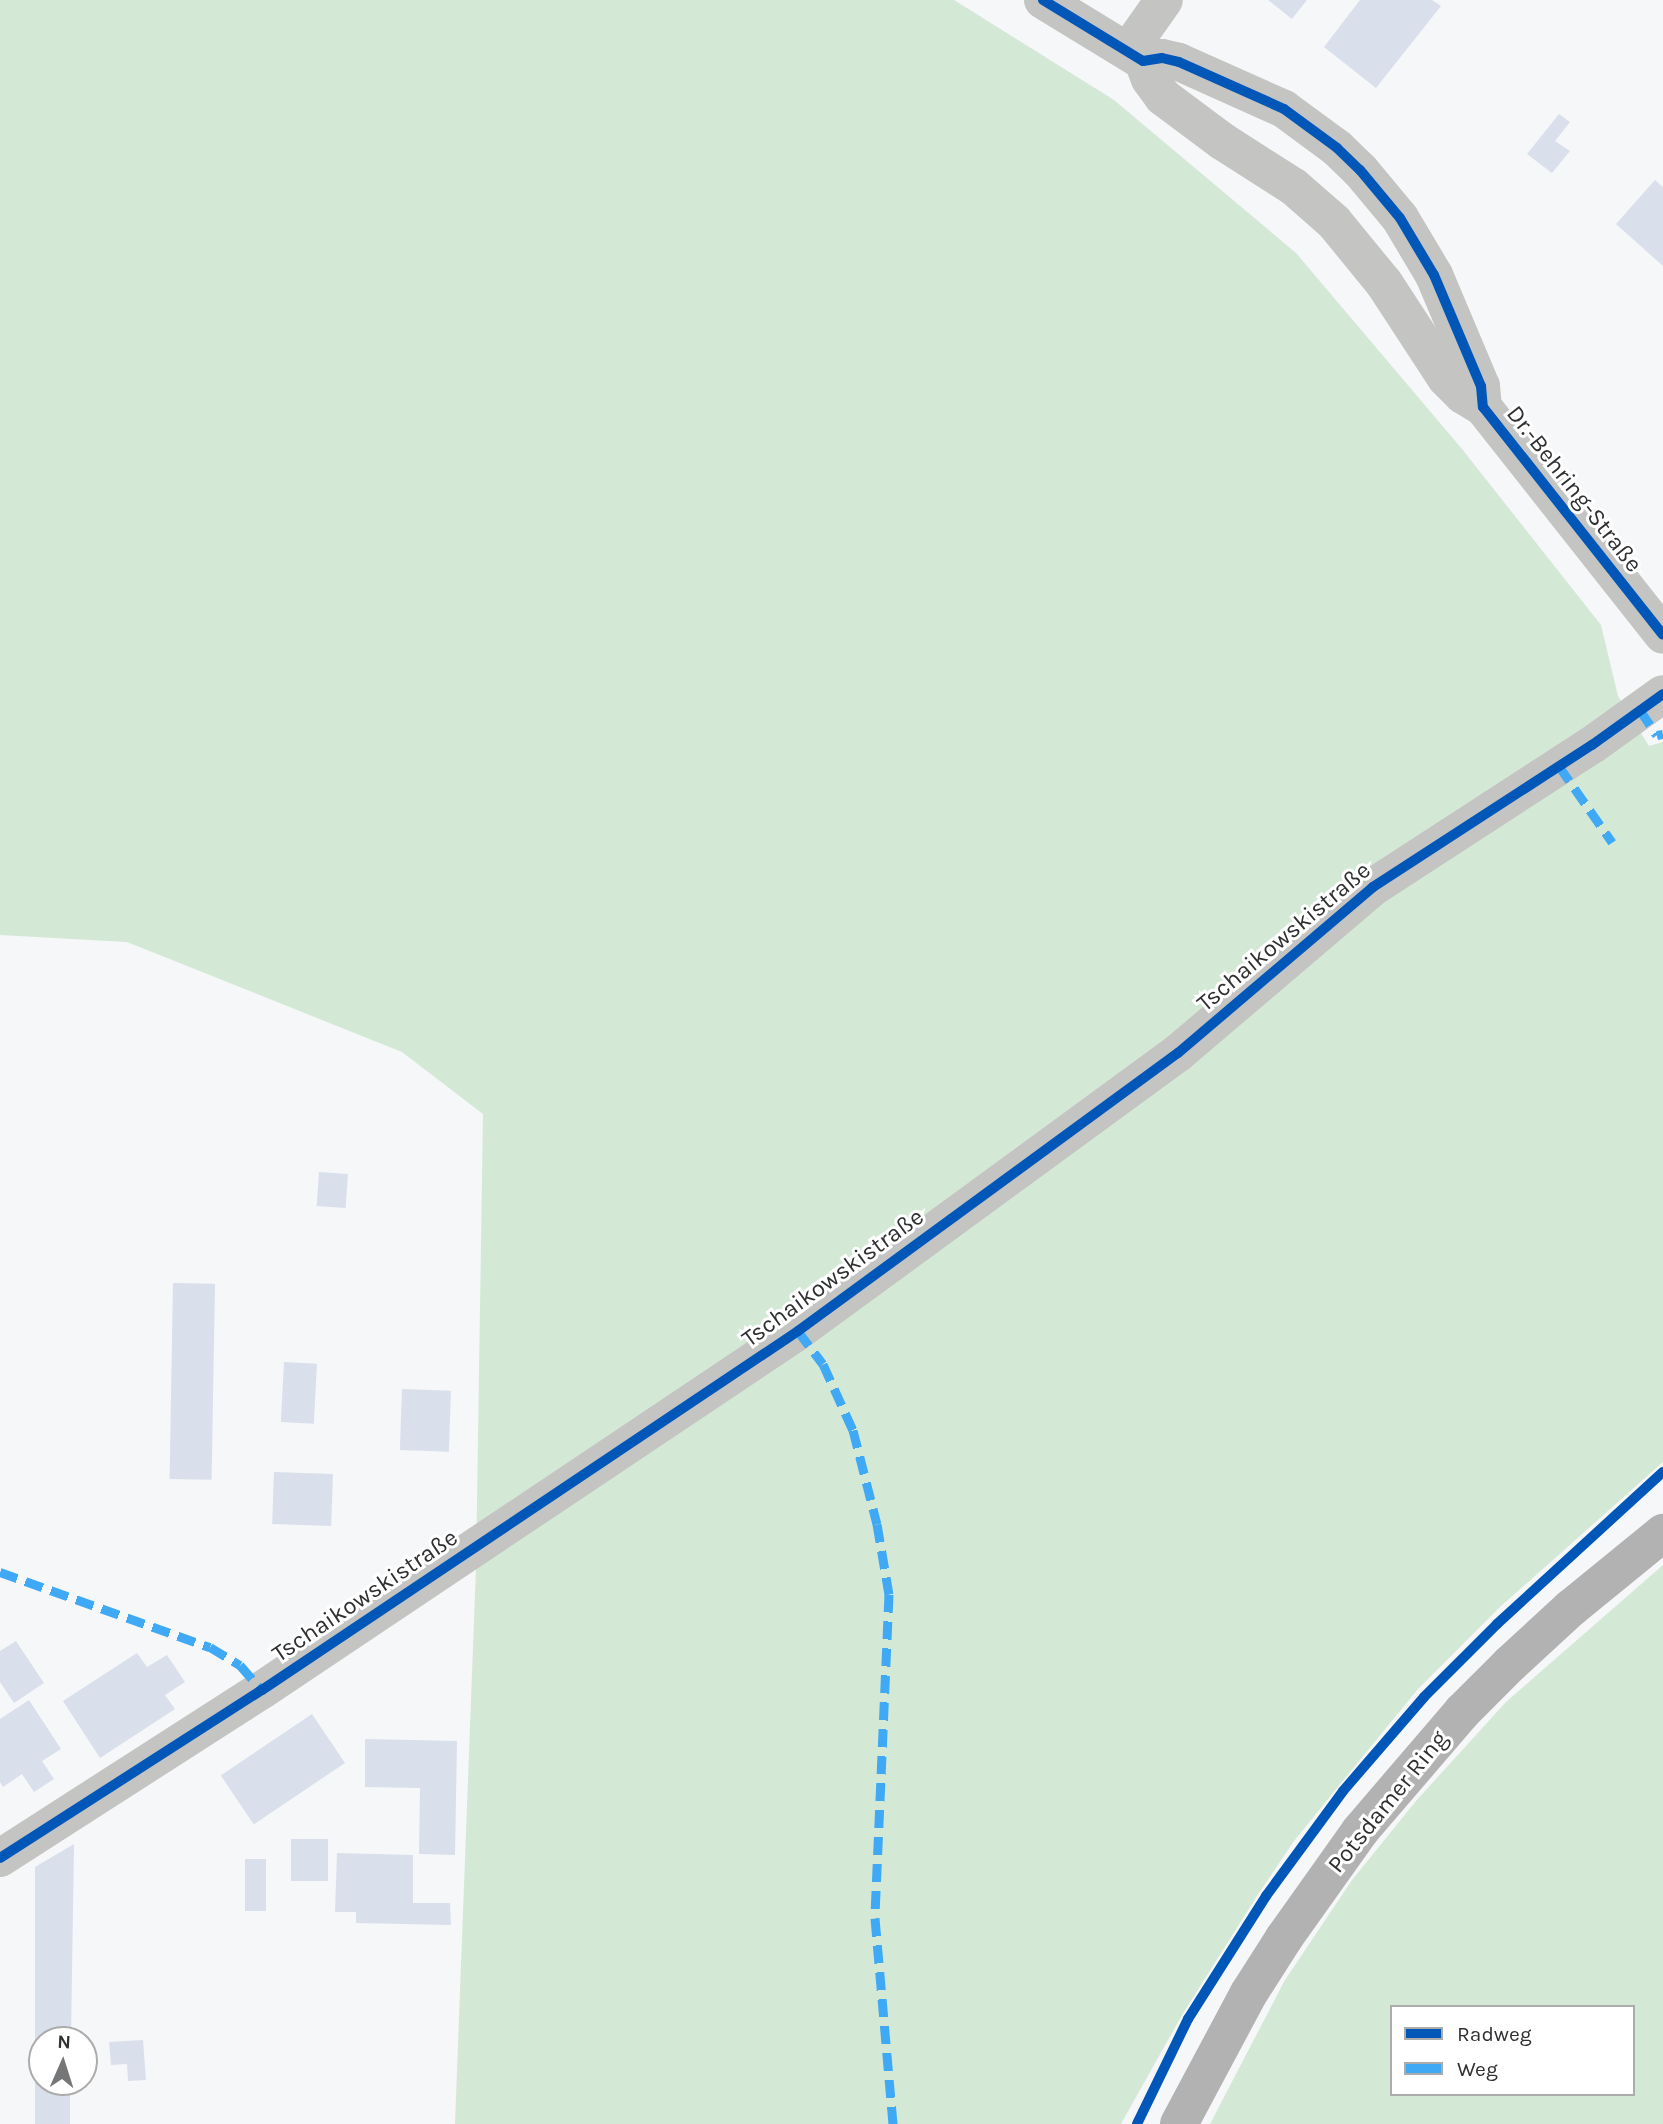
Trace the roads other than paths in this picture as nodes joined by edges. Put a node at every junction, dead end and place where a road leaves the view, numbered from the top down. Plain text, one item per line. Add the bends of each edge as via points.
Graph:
1 (1043, 0) edge
2 (1164, 0) edge
3 (1135, 56) junction
4 (1483, 407) junction
5 (1663, 635) edge
6 (1663, 694) edge
7 (1663, 1533) edge
8 (0, 1858) edge
9 (1179, 2124) edge

1 - 3 street, Dr.-Behring-Straße
2 - 3 street
3 - 4 street via 1163,97 1294,187 1334,222 1384,283 1446,379
3 - 4 street, Dr.-Behring-Straße via 1179,62 1284,109 1360,170 1401,218 1434,275 1480,386
4 - 5 street, Dr.-Behring-Straße
6 - 8 street, Tschaikowskistraße via 1373,887 1178,1053 798,1331 262,1690
7 - 9 main road, Potsdamer Ring via 1510,1664 1462,1712 1360,1831 1249,1993

